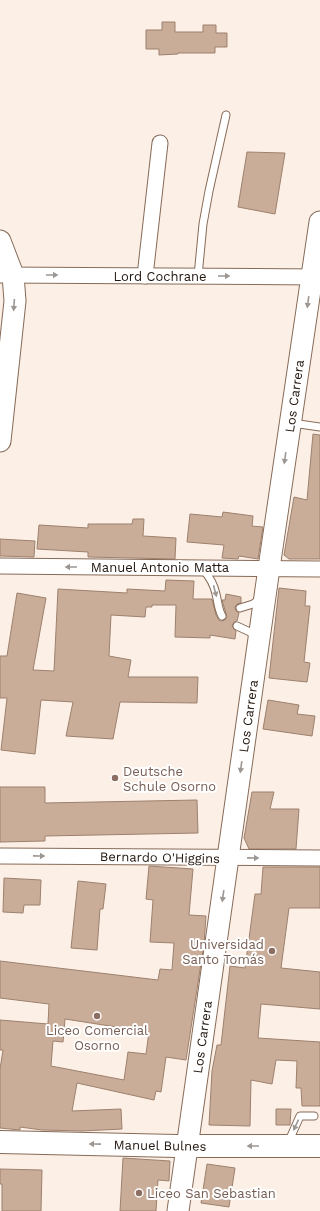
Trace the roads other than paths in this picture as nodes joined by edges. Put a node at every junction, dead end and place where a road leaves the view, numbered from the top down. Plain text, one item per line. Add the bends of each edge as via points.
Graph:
1 (226, 115) dead end
2 (160, 143) dead end
3 (320, 222) edge
4 (0, 241) edge
5 (6, 275) edge
6 (145, 276) junction
7 (198, 276) junction
8 (316, 277) edge
9 (290, 423) junction
10 (320, 426) edge
11 (0, 441) edge
12 (0, 566) edge
13 (202, 568) junction
14 (269, 568) junction
15 (320, 569) edge
16 (265, 593) junction
17 (240, 608) dead end
18 (222, 616) dead end
19 (236, 626) dead end
20 (258, 641) junction
21 (0, 856) edge
22 (228, 858) junction
23 (320, 858) edge
24 (314, 1116) dead end
25 (0, 1142) edge
26 (187, 1146) junction
27 (287, 1146) junction
28 (320, 1146) edge
29 (178, 1211) edge

1 - 7 lane via 203,224
2 - 6 street
3 - 8 main road, Los Carrera
4 - 5 main road
5 -> 6 street, Lord Cochrane
5 -> 11 main road via 14,301
6 - 7 street, Lord Cochrane
7 -> 8 street, Lord Cochrane
8 -> 9 main road, Los Carrera
9 - 10 lane
9 -> 14 main road, Los Carrera
13 -> 12 street, Manuel Antonio Matta
13 - 14 street, Manuel Antonio Matta
13 -> 18 lane via 213,585
14 - 15 street, Manuel Antonio Matta
14 - 16 main road, Los Carrera
16 - 17 lane via 252,604
16 - 20 main road, Los Carrera
19 - 20 lane via 250,632
20 -> 22 main road, Los Carrera
21 -> 22 street, Bernardo O'Higgins
22 -> 23 street, Bernardo O'Higgins
22 -> 26 main road, Los Carrera
24 -> 27 lane via 300,1116
26 -> 25 main road, Manuel Bulnes
27 -> 26 main road, Manuel Bulnes
26 - 29 main road, Los Carrera
27 - 28 main road, Manuel Bulnes

